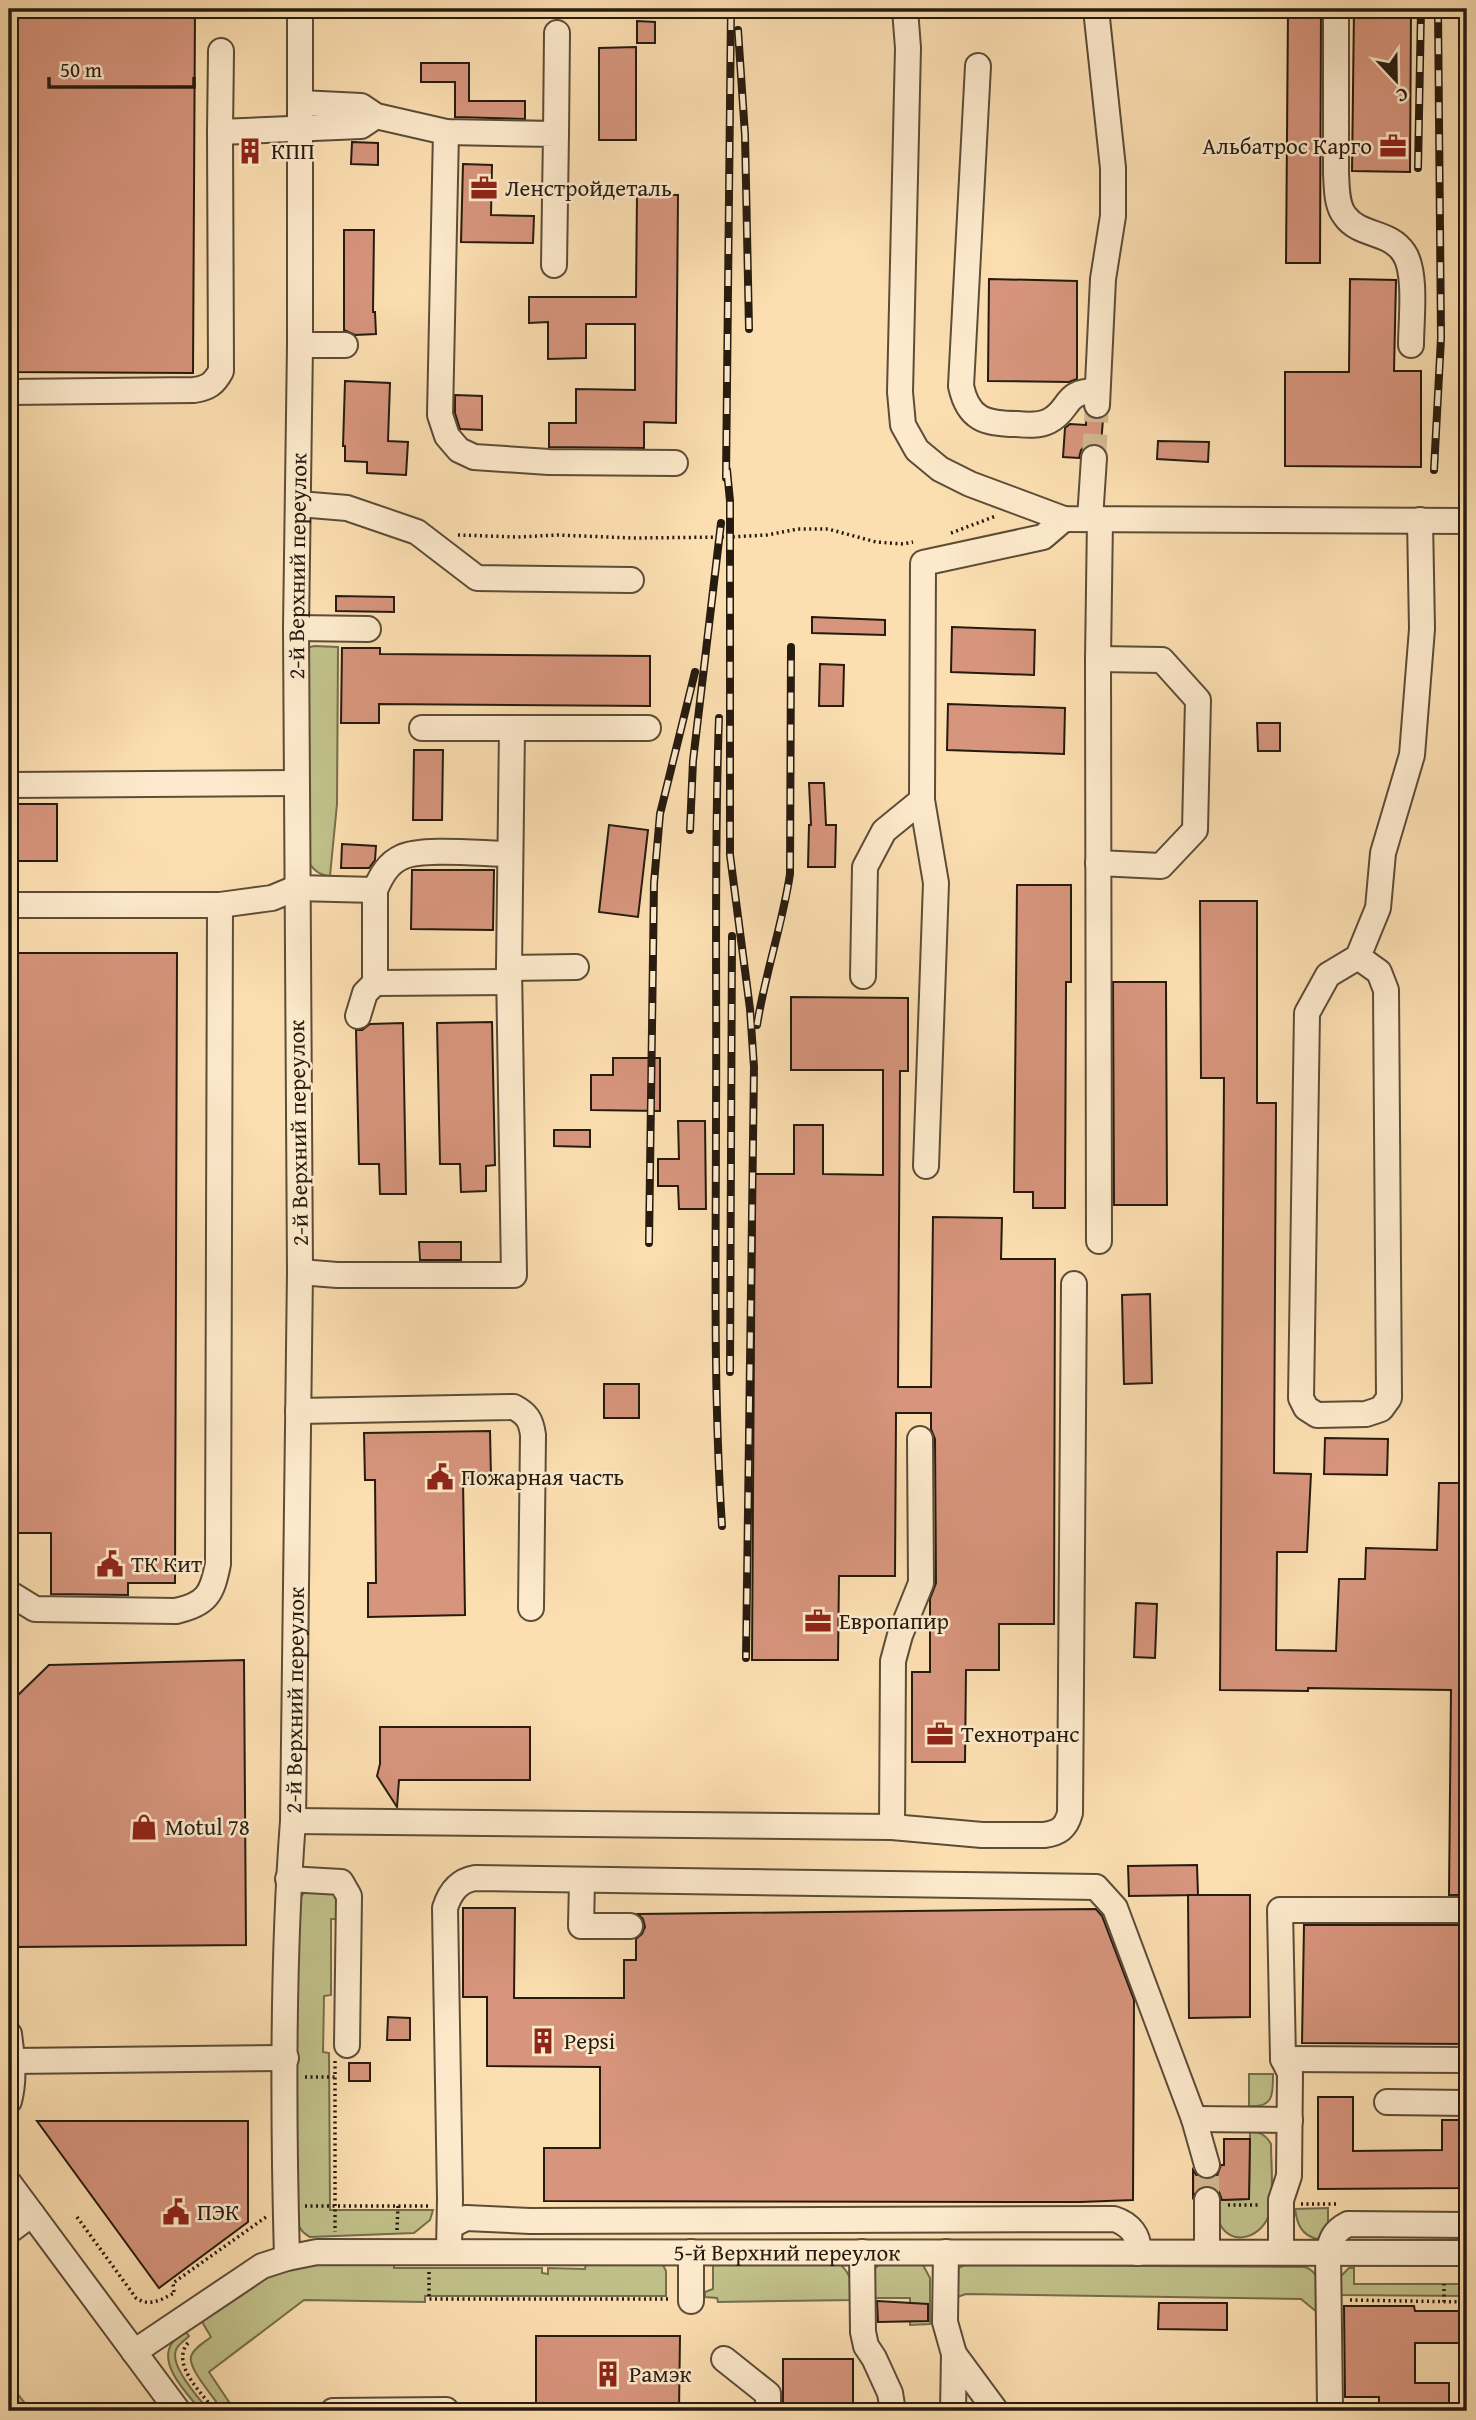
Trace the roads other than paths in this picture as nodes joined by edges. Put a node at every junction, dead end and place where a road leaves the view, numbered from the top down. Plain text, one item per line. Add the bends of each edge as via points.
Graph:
1 (300, 9) edge
2 (905, 9) edge
3 (1096, 9) edge
4 (1336, 9) edge
5 (557, 33) dead end
6 (221, 51) dead end
7 (978, 66) dead end
8 (300, 103) junction
9 (376, 116) junction
10 (300, 129) junction
11 (220, 132) junction
12 (446, 132) junction
13 (556, 134) junction
14 (554, 265) dead end
15 (300, 345) junction
16 (345, 345) dead end
17 (1411, 345) dead end
18 (9, 392) edge
19 (1094, 458) tunnel mouth
20 (675, 463) dead end
21 (299, 504) junction
22 (1064, 519) junction
23 (1095, 519) junction
24 (1420, 520) junction
25 (1467, 521) edge
26 (631, 580) dead end
27 (296, 628) junction
28 (368, 629) dead end
29 (1098, 659) junction
30 (422, 728) dead end
31 (648, 728) dead end
32 (512, 729) junction
33 (296, 783) junction
34 (9, 785) edge
35 (922, 800) junction
36 (510, 854) junction
37 (1098, 863) junction
38 (296, 888) junction
39 (375, 890) junction
40 (9, 905) edge
41 (220, 905) junction
42 (1358, 957) junction
43 (576, 967) dead end
44 (509, 975) junction
45 (863, 976) dead end
46 (375, 983) junction
47 (358, 1016) dead end
48 (926, 1166) dead end
49 (1098, 1241) dead end
50 (300, 1272) junction
51 (1074, 1284) dead end
52 (298, 1411) junction
53 (920, 1439) dead end
54 (9, 1593) edge
55 (531, 1608) dead end
56 (293, 1821) junction
57 (892, 1827) junction
58 (288, 1879) junction
59 (582, 1881) junction
60 (1467, 1910) edge
61 (630, 1926) dead end
62 (9, 2034) edge
63 (347, 2045) road end
64 (1283, 2059) junction
65 (1467, 2060) edge
66 (13, 2061) junction
67 (286, 2068) junction
68 (9, 2101) edge
69 (1387, 2102) dead end
70 (1467, 2104) edge
71 (1194, 2119) junction
72 (1290, 2120) junction
73 (1208, 2165) tunnel mouth
74 (9, 2183) edge
75 (1207, 2200) tunnel mouth
76 (32, 2214) junction
77 (450, 2216) junction
78 (1467, 2225) edge
79 (9, 2231) edge
80 (691, 2252) junction
81 (862, 2252) junction
82 (946, 2252) junction
83 (1207, 2252) junction
84 (1281, 2252) junction
85 (1138, 2253) junction
86 (1328, 2253) junction
87 (1467, 2253) edge
88 (286, 2258) junction
89 (439, 2259) junction
90 (691, 2300) road end
91 (135, 2352) junction
92 (954, 2354) junction
93 (724, 2359) dead end
94 (446, 2410) edge
95 (178, 2411) edge
96 (332, 2411) edge
97 (768, 2411) edge
98 (893, 2411) edge
99 (953, 2411) edge
100 (996, 2411) edge
101 (1332, 2411) edge

1 - 8 street, 2-й Верхний переулок
2 - 22 street via 903,425 917,450 940,469
3 - 7 street via 1113,168 1097,398 1076,394 1050,421 1037,425 984,421 964,401 961,386
4 - 17 street via 1338,197 1344,215 1357,227 1393,240 1406,255 1411,276
5 - 13 street
6 - 11 street
8 - 9 street via 361,106
8 - 10 street, 2-й Верхний переулок
9 - 10 street via 360,126
9 - 12 street
10 - 11 street
10 - 15 street, 2-й Верхний переулок
11 - 18 street via 221,372 215,381 194,390
12 - 13 street
12 - 20 street via 440,415 447,436 458,450 474,457
13 - 14 street
15 - 16 street
15 - 21 street, 2-й Верхний переулок
19 - 23 street
21 - 26 street via 347,508 417,532 477,578
21 - 27 street, 2-й Верхний переулок
22 - 23 street
22 - 35 street via 1044,537 923,563
23 - 24 street
23 - 29 street
24 - 25 street
24 - 42 street via 1422,629 1412,755 1383,853 1378,908
27 - 28 street
27 - 33 street, 2-й Верхний переулок
29 - 37 street
29 - 37 street via 1162,660 1198,700 1195,830 1161,866
30 - 32 street
31 - 32 street
32 - 36 street
33 - 34 street
33 - 38 street, 2-й Верхний переулок
35 - 45 street via 884,831 865,867
35 - 48 street via 936,883
36 - 39 street via 414,852 393,862
36 - 44 street
37 - 49 street
38 - 39 street
38 - 41 street via 272,898
38 - 50 street, 2-й Верхний переулок
39 - 46 street
40 - 41 street
41 - 54 street via 218,1551 214,1583 208,1596 194,1607 176,1611 35,1609
42 - 42 street via 1328,975 1307,1013 1301,1398 1317,1415 1366,1414 1381,1409 1390,1398 1386,990 1379,972
43 - 44 street
44 - 46 street
44 - 50 street via 514,1275
46 - 47 street via 365,993
50 - 52 street, 2-й Верхний переулок
51 - 57 street via 1068,1822 1054,1834 1044,1835
52 - 55 street via 514,1407 526,1414 533,1435
52 - 56 street, 2-й Верхний переулок
53 - 57 street via 920,1583 893,1661
56 - 57 street
56 - 58 street, 2-й Верхний переулок
58 - 63 street via 341,1882 349,1896
58 - 67 street, 2-й Верхний переулок
59 - 61 street via 581,1926
59 - 71 street via 1096,1886 1115,1908
59 - 77 street via 466,1880 448,1899
60 - 64 street via 1280,1910
62 - 66 street
64 - 65 street
64 - 72 street via 1290,2073
66 - 67 street
66 - 68 street
67 - 88 street, 2-й Верхний переулок
69 - 70 street
71 - 72 street
71 - 73 street
72 - 84 street via 1289,2176 1281,2200
74 - 76 street
75 - 83 street
76 - 79 street
76 - 91 street
77 - 85 street via 530,2221 1114,2218 1134,2232
77 - 89 street
78 - 86 street via 1348,2224 1332,2236
80 - 81 street, 5-й Верхний переулок
80 - 89 street, 5-й Верхний переулок
80 - 90 street
81 - 82 street, 5-й Верхний переулок
81 - 98 street via 863,2332 890,2393
82 - 85 street, 5-й Верхний переулок
82 - 92 street via 945,2322
83 - 84 street, 5-й Верхний переулок
83 - 85 street, 5-й Верхний переулок
84 - 86 street, 5-й Верхний переулок
86 - 87 street, 5-й Верхний переулок
86 - 101 street
88 - 89 street, 5-й Верхний переулок via 334,2252
88 - 91 street, 5-й Верхний переулок via 262,2266
91 - 95 street
92 - 99 street
92 - 100 street
93 - 97 street via 768,2394
94 - 96 street

